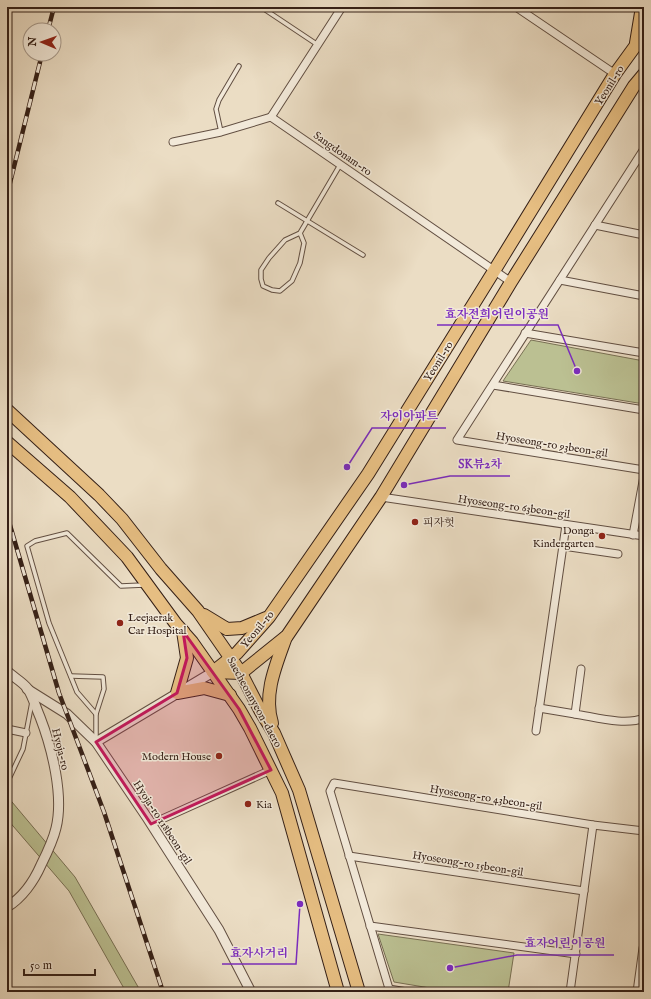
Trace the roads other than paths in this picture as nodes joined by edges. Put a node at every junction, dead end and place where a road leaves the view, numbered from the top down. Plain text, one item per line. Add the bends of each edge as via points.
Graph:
1 (261, 7) edge
2 (342, 7) edge
3 (516, 7) edge
4 (642, 7) edge
5 (644, 34) edge
6 (636, 44) junction
7 (318, 45) junction
8 (644, 65) edge
9 (239, 66) dead end
10 (615, 74) junction
11 (644, 74) edge
12 (634, 86) junction
13 (271, 117) junction
14 (221, 132) junction
15 (173, 142) dead end
16 (644, 149) edge
17 (340, 165) junction
18 (278, 202) dead end
19 (309, 221) junction
20 (595, 225) junction
21 (300, 234) junction
22 (644, 235) edge
23 (363, 255) dead end
24 (494, 271) junction
25 (560, 280) junction
26 (511, 282) junction
27 (644, 296) edge
28 (526, 334) junction
29 (644, 353) edge
30 (493, 385) junction
31 (7, 410) edge
32 (644, 410) edge
33 (7, 442) edge
34 (644, 470) edge
35 (644, 476) edge
36 (381, 497) junction
37 (566, 525) junction
38 (633, 535) junction
39 (644, 536) edge
40 (563, 546) junction
41 (618, 554) dead end
42 (148, 585) junction
43 (198, 611) junction
44 (269, 617) junction
45 (183, 631) junction
46 (287, 636) junction
47 (232, 657) junction
48 (581, 669) dead end
49 (7, 671) edge
50 (213, 672) junction
51 (241, 672) junction
52 (71, 676) junction
53 (27, 689) junction
54 (177, 694) junction
55 (230, 695) junction
56 (32, 699) junction
57 (539, 708) junction
58 (96, 714) junction
59 (575, 714) junction
60 (644, 718) edge
61 (7, 729) edge
62 (536, 731) dead end
63 (26, 733) junction
64 (274, 733) junction
65 (96, 742) junction
66 (271, 770) junction
67 (7, 784) edge
68 (151, 824) junction
69 (593, 825) junction
70 (644, 831) edge
71 (349, 856) junction
72 (584, 891) junction
73 (7, 907) edge
74 (370, 926) junction
75 (644, 948) edge
76 (576, 954) junction
77 (389, 990) edge
78 (251, 992) edge
79 (338, 992) edge
80 (359, 992) edge
81 (407, 992) edge
82 (570, 992) edge
83 (638, 992) edge

1 - 7 lane
2 - 7 street
3 - 10 street
4 - 6 main road
5 - 6 main road, Yeonil-ro
6 - 10 main road, Yeonil-ro
7 - 13 street
8 - 12 main road
9 - 14 lane via 216,109
10 - 24 main road, Yeonil-ro
11 - 12 main road, Yeonil-ro
12 - 26 main road, Yeonil-ro
13 - 14 street
13 - 17 street, Sangdonam-ro
14 - 15 street
16 - 20 street
17 - 19 lane
17 - 24 street, Sangdonam-ro
18 - 19 lane
19 - 21 lane
19 - 23 lane
20 - 22 street
20 - 25 street
21 - 21 lane via 285,240 269,258 261,270 263,286 280,291 292,281 300,264 304,243
24 - 26 street, Sangdonam-ro
24 - 44 main road, Yeonil-ro via 368,474
25 - 27 street
25 - 28 street
26 - 36 main road, Yeonil-ro
28 - 29 street
28 - 30 street
30 - 32 street
30 - 34 street, Hyoseong-ro 93beon-gil via 457,440
31 - 43 main road, Saecheonnyeon-daero via 99,495
33 - 42 main road, Saecheonnyeon-daero via 70,497 127,557
35 - 38 street
36 - 37 street, Hyoseong-ro 63beon-gil
36 - 46 main road, Yeonil-ro
37 - 38 street, Hyoseong-ro 63beon-gil
37 - 40 street
38 - 39 street, Hyoseong-ro 63beon-gil
40 - 41 street
40 - 57 street
42 - 45 main road, Saecheonnyeon-daero
42 - 52 lane via 121,586 67,533 35,541 27,546 49,623
43 - 44 main road via 227,629 242,628
43 - 47 main road, Saecheonnyeon-daero
44 - 47 main road, Yeonil-ro
45 - 50 main road, Saecheonnyeon-daero
45 - 54 main road via 186,658
46 - 51 main road, Yeonil-ro
46 - 64 main road via 270,689 268,713
47 - 50 main road, Yeonil-ro
47 - 51 main road, Saecheonnyeon-daero
48 - 59 street
49 - 53 street, Hyoja-ro
50 - 51 main road
50 - 54 street
50 - 55 main road, Saecheonnyeon-daero
51 - 64 main road, Saecheonnyeon-daero
52 - 58 lane via 77,692
52 - 58 lane via 103,676 104,689
53 - 56 street, Hyoja-ro
53 - 65 street, Hyoja-ro 118beon-gil via 67,714
54 - 55 main road via 204,688
54 - 65 street
55 - 66 main road, Saecheonnyeon-daero
56 - 63 lane
56 - 73 street, Hyoja-ro via 46,732 54,762 58,807 56,827 36,877 13,904
57 - 59 street
57 - 62 street
58 - 65 lane
59 - 60 street via 624,722
61 - 63 street
63 - 67 lane via 23,748
64 - 80 main road, Saecheonnyeon-daero via 299,790
65 - 68 street, Hyoja-ro 118beon-gil
66 - 68 street
66 - 79 main road, Saecheonnyeon-daero via 282,793
68 - 78 street, Hyoja-ro 118beon-gil via 219,930
69 - 70 street, Hyoseong-ro 43beon-gil
69 - 71 street, Hyoseong-ro 43beon-gil via 334,783 330,791
69 - 72 street
71 - 72 street, Hyoseong-ro 15beon-gil
71 - 74 street
72 - 76 street
74 - 76 street
74 - 77 street
75 - 83 street
76 - 82 street
77 - 81 street

